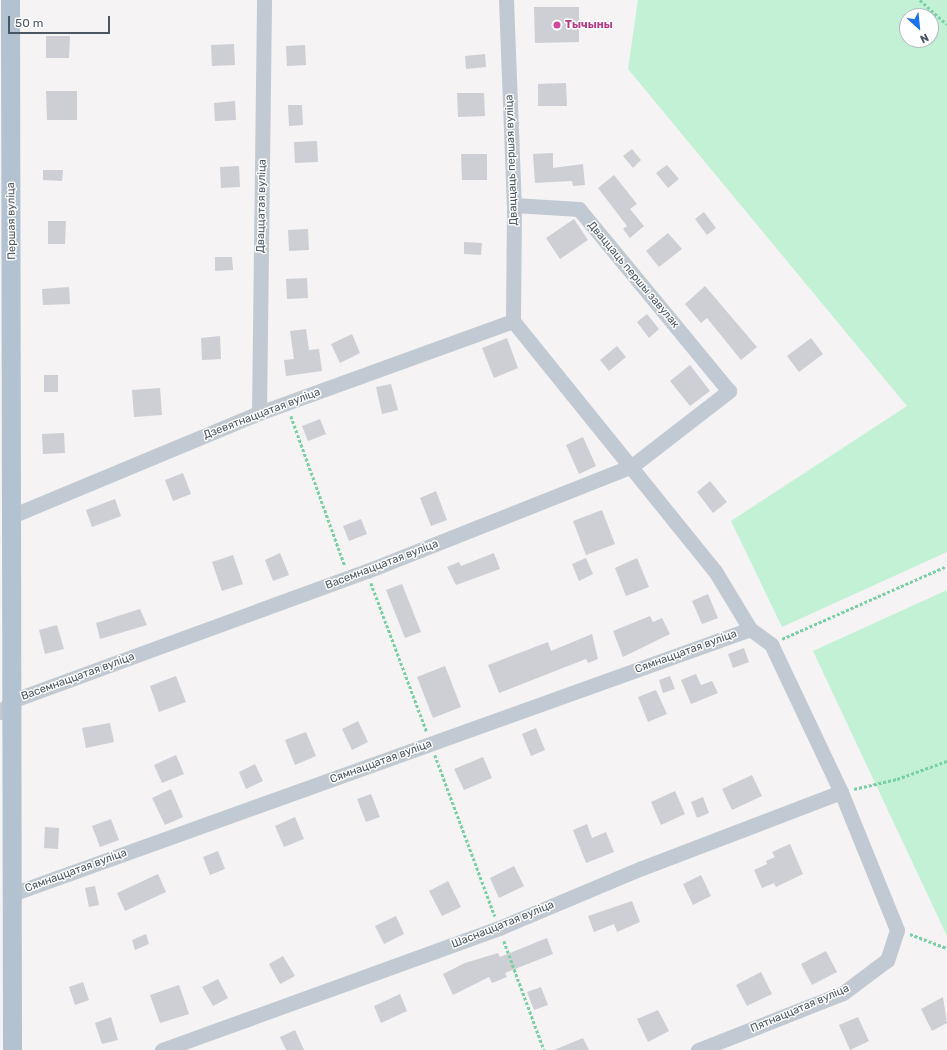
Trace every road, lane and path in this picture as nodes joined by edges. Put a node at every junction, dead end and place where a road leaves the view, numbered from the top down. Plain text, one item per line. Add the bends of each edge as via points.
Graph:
1 (10, 0) edge
2 (264, 0) edge
3 (506, 0) edge
4 (920, 0) edge
5 (947, 24) edge
6 (514, 204) junction
7 (513, 321) junction
8 (729, 391) joint
9 (286, 403) junction
10 (259, 413) junction
11 (7, 443) edge
12 (632, 466) junction
13 (14, 515) junction
14 (7, 536) edge
15 (947, 566) edge
16 (367, 571) junction
17 (350, 578) junction
18 (750, 629) junction
19 (771, 644) junction
20 (7, 706) edge
21 (431, 744) junction
22 (947, 761) edge
23 (841, 792) junction
24 (12, 894) junction
25 (6, 921) edge
26 (500, 928) junction
27 (897, 930) junction
28 (947, 948) edge
29 (12, 1050) edge
30 (162, 1050) edge
31 (544, 1050) edge
32 (698, 1050) edge

1 - 11 main road, Першая вуліца
2 - 10 street, Дваццатая вуліца
3 - 6 street, Дваццаць першая вуліца
4 - 5 path
6 - 7 street, Дваццаць першая вуліца
6 - 8 street, Дваццаць першы завулак via 579,209
7 - 9 street, Дзевятнаццатая вуліца
7 - 12 street
8 - 12 street, Васемнаццатая вуліца
9 - 10 street, Дзевятнаццатая вуліца
9 - 17 path
10 - 13 street, Дзевятнаццатая вуліца
11 - 13 main road, Першая вуліца
12 - 16 street, Васемнаццатая вуліца
12 - 18 street via 715,571
13 - 14 main road, Першая вуліца
14 - 20 main road, Першая вуліца
15 - 19 path
16 - 17 street, Васемнаццатая вуліца
16 - 21 path
17 - 20 street, Васемнаццатая вуліца
18 - 19 street
18 - 21 street, Сямнаццатая вуліца
19 - 23 street
20 - 24 main road, Першая вуліца
21 - 24 street, Сямнаццатая вуліца
21 - 26 path
22 - 23 path via 897,779
23 - 26 street, Шаснаццатая вуліца via 642,868
23 - 27 street
24 - 25 main road, Першая вуліца
25 - 29 main road, Першая вуліца
26 - 30 street, Шаснаццатая вуліца
26 - 31 path
27 - 28 path
27 - 32 street, Пятнаццатая вуліца via 887,960 870,976 843,993

